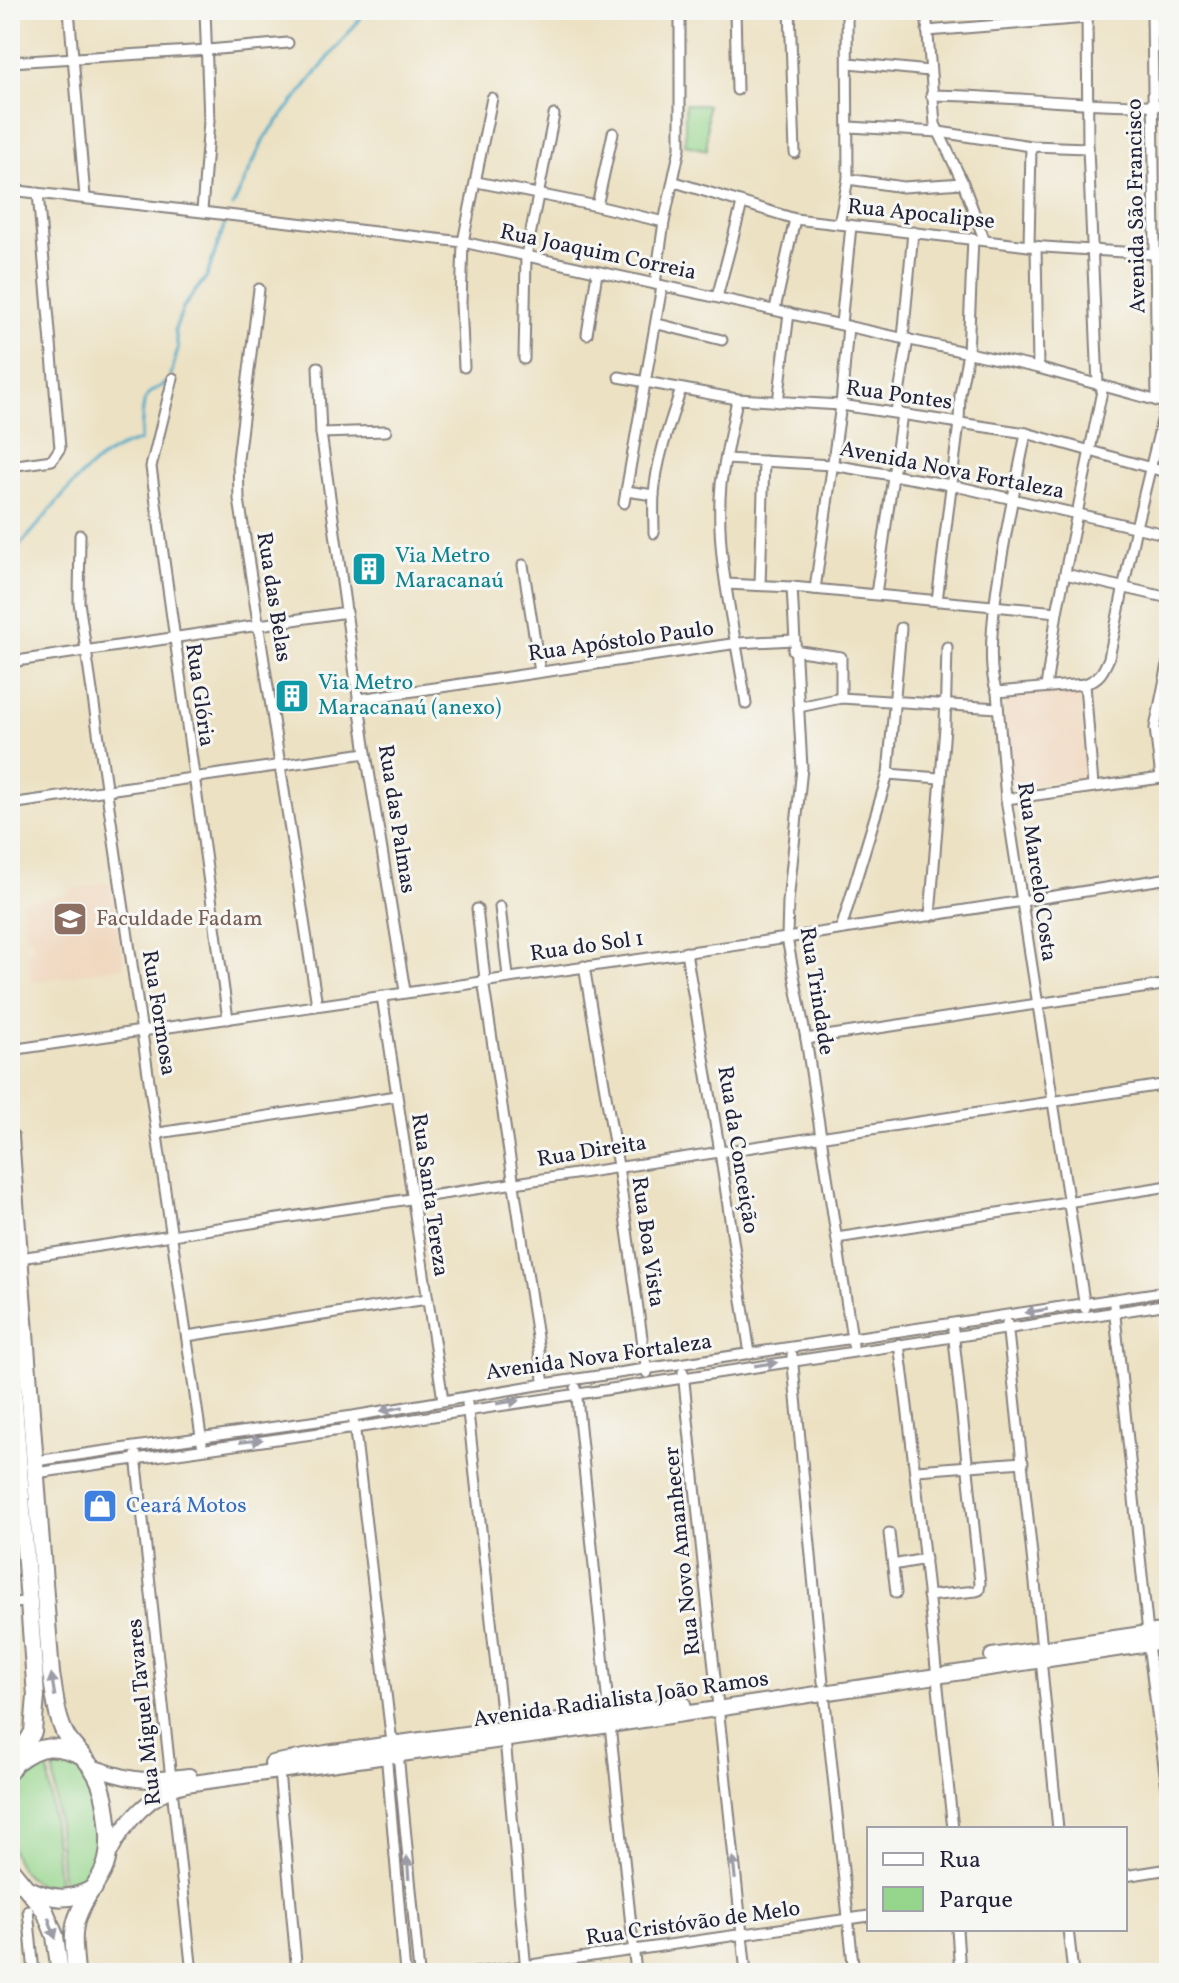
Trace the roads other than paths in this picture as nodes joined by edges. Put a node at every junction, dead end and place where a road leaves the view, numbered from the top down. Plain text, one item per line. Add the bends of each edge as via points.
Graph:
1 (69, 10) edge
2 (205, 10) edge
3 (735, 10) edge
4 (790, 10) edge
5 (847, 10) edge
6 (926, 10) edge
7 (1152, 10) edge
8 (682, 13) edge
9 (1087, 14) edge
10 (927, 31) junction
11 (288, 43) dead end
12 (208, 50) junction
13 (73, 57) junction
14 (10, 62) edge
15 (849, 63) junction
16 (929, 71) junction
17 (737, 90) dead end
18 (931, 95) junction
19 (492, 98) dead end
20 (1088, 104) junction
21 (1154, 105) junction
22 (1169, 105) edge
23 (554, 115) dead end
24 (849, 127) junction
25 (939, 132) junction
26 (613, 133) dead end
27 (1031, 146) junction
28 (1088, 148) junction
29 (795, 153) dead end
30 (848, 179) junction
31 (477, 182) junction
32 (675, 182) junction
33 (963, 183) junction
34 (10, 190) edge
35 (38, 193) junction
36 (538, 195) junction
37 (85, 197) junction
38 (742, 204) junction
39 (597, 206) junction
40 (202, 211) junction
41 (795, 219) junction
42 (664, 222) junction
43 (839, 224) junction
44 (851, 226) junction
45 (913, 232) junction
46 (978, 239) junction
47 (463, 242) junction
48 (1032, 246) junction
49 (1093, 251) junction
50 (1155, 254) junction
51 (1169, 255) edge
52 (526, 256) junction
53 (597, 273) junction
54 (658, 285) junction
55 (259, 289) dead end
56 (717, 297) junction
57 (775, 309) junction
58 (789, 313) junction
59 (658, 324) junction
60 (844, 325) junction
61 (587, 334) dead end
62 (906, 338) junction
63 (722, 340) dead end
64 (968, 353) junction
65 (524, 359) dead end
66 (318, 367) dead end
67 (464, 367) dead end
68 (1038, 368) junction
69 (619, 377) dead end
70 (173, 378) dead end
71 (647, 382) junction
72 (1101, 386) junction
73 (681, 389) junction
74 (737, 399) junction
75 (778, 402) junction
76 (1164, 403) edge
77 (841, 405) junction
78 (899, 413) junction
79 (959, 423) junction
80 (386, 431) dead end
81 (321, 433) junction
82 (1026, 433) junction
83 (1089, 449) junction
84 (726, 459) junction
85 (764, 461) junction
86 (832, 465) junction
87 (10, 466) edge
88 (1151, 468) junction
89 (1169, 473) edge
90 (892, 475) junction
91 (951, 485) junction
92 (626, 491) junction
93 (654, 495) junction
94 (1014, 501) junction
95 (624, 503) dead end
96 (1077, 514) junction
97 (1136, 527) junction
98 (654, 533) dead end
99 (80, 535) dead end
100 (1169, 535) edge
101 (523, 565) dead end
102 (1065, 574) junction
103 (726, 584) junction
104 (760, 585) junction
105 (792, 587) junction
106 (1124, 587) junction
107 (815, 589) junction
108 (876, 594) junction
109 (1169, 598) edge
110 (937, 601) junction
111 (994, 608) junction
112 (347, 612) junction
113 (1057, 612) junction
114 (260, 625) junction
115 (901, 628) dead end
116 (173, 638) junction
117 (738, 643) junction
118 (793, 645) junction
119 (947, 647) dead end
120 (86, 652) junction
121 (1169, 660) edge
122 (10, 662) edge
123 (540, 672) junction
124 (1085, 684) junction
125 (1046, 687) junction
126 (997, 692) junction
127 (841, 698) junction
128 (360, 699) junction
129 (893, 700) junction
130 (746, 704) dead end
131 (945, 705) junction
132 (799, 707) junction
133 (998, 708) junction
134 (366, 753) junction
135 (280, 765) junction
136 (888, 774) junction
137 (1165, 777) edge
138 (939, 778) junction
139 (193, 780) junction
140 (1093, 786) junction
141 (105, 792) junction
142 (1006, 799) junction
143 (10, 804) edge
144 (1169, 878) edge
145 (1021, 902) junction
146 (500, 907) dead end
147 (477, 909) dead end
148 (930, 916) junction
149 (841, 929) junction
150 (787, 938) junction
151 (686, 952) junction
152 (584, 966) junction
153 (508, 976) junction
154 (484, 980) junction
155 (1169, 984) edge
156 (405, 991) junction
157 (382, 996) junction
158 (1038, 1002) junction
159 (317, 1005) junction
160 (228, 1019) junction
161 (142, 1032) junction
162 (806, 1039) junction
163 (10, 1050) edge
164 (1169, 1084) edge
165 (396, 1096) junction
166 (1053, 1101) junction
167 (159, 1133) junction
168 (820, 1136) junction
169 (10, 1137) edge
170 (720, 1152) junction
171 (618, 1166) junction
172 (513, 1183) junction
173 (1169, 1186) edge
174 (412, 1199) junction
175 (1070, 1200) junction
176 (172, 1236) junction
177 (837, 1238) junction
178 (20, 1258) junction
179 (1169, 1291) edge
180 (427, 1299) junction
181 (1113, 1299) junction
182 (1085, 1303) junction
183 (1169, 1304) edge
184 (1115, 1311) junction
185 (1006, 1315) junction
186 (1086, 1316) junction
187 (952, 1324) junction
188 (1007, 1328) junction
189 (187, 1336) junction
190 (954, 1336) junction
191 (852, 1339) junction
192 (899, 1344) junction
193 (791, 1348) junction
194 (10, 1350) edge
195 (854, 1351) junction
196 (750, 1354) junction
197 (793, 1360) junction
198 (682, 1364) junction
199 (647, 1369) junction
200 (683, 1377) junction
201 (575, 1380) junction
202 (648, 1382) junction
203 (544, 1384) junction
204 (577, 1392) junction
205 (466, 1396) junction
206 (443, 1400) junction
207 (467, 1409) junction
208 (353, 1416) junction
209 (355, 1428) junction
210 (202, 1443) junction
211 (136, 1453) junction
212 (1023, 1462) junction
213 (969, 1466) junction
214 (35, 1467) junction
215 (917, 1470) junction
216 (16, 1506) edge
217 (889, 1533) dead end
218 (17, 1539) edge
219 (925, 1559) junction
220 (893, 1565) junction
221 (896, 1593) dead end
222 (928, 1596) junction
223 (28, 1601) junction
224 (10, 1604) edge
225 (1169, 1630) edge
226 (1148, 1638) junction
227 (1169, 1641) edge
228 (1042, 1654) junction
229 (935, 1670) junction
230 (824, 1687) junction
231 (717, 1703) junction
232 (610, 1720) junction
233 (504, 1734) junction
234 (391, 1747) junction
235 (87, 1762) junction
236 (13, 1767) edge
237 (279, 1771) junction
238 (170, 1784) junction
239 (404, 1804) junction
240 (1169, 1804) edge
241 (390, 1806) junction
242 (953, 1827) edge
243 (1058, 1827) edge
244 (109, 1855) junction
245 (10, 1868) edge
246 (1169, 1869) edge
247 (1127, 1876) edge
248 (94, 1888) junction
249 (29, 1889) junction
250 (410, 1899) junction
251 (399, 1902) junction
252 (28, 1910) dead end
253 (867, 1916) edge
254 (848, 1919) junction
255 (957, 1931) edge
256 (1068, 1931) edge
257 (741, 1935) junction
258 (634, 1951) junction
259 (526, 1970) edge
260 (34, 1973) edge
261 (60, 1973) edge
262 (76, 1973) edge
263 (192, 1973) edge
264 (297, 1973) edge
265 (405, 1973) edge
266 (419, 1973) edge
267 (475, 1973) edge
268 (636, 1973) edge
269 (746, 1973) edge
270 (854, 1973) edge
271 (960, 1973) edge
272 (1073, 1973) edge

1 - 13 street
2 - 12 street
3 - 17 street
4 - 29 street
5 - 15 street
6 - 10 street
7 - 21 street, Avenida São Francisco
8 - 32 street
9 - 10 street
9 - 20 street
10 - 16 street
11 - 12 street
12 - 13 street
12 - 40 street
13 - 14 street
13 - 37 street
15 - 16 street
15 - 24 street
16 - 18 street
18 - 20 street
18 - 25 street
19 - 31 street
20 - 21 street
20 - 28 street
21 - 22 street
21 - 50 street, Avenida São Francisco
23 - 36 street
24 - 25 street
24 - 30 street
25 - 27 street
25 - 33 street
26 - 39 street
27 - 28 street
27 - 48 street
28 - 49 street
30 - 33 street via 903,187
30 - 43 street
31 - 36 street
31 - 47 street
32 - 38 street, Rua Apocalipse
32 - 42 street
33 - 46 street
34 - 35 street, Rua Joaquim Correia
35 - 37 street, Rua Joaquim Correia
35 - 87 street via 60,448 52,460
36 - 39 street
36 - 52 street
37 - 40 street, Rua Joaquim Correia
38 - 41 street, Rua Apocalipse
38 - 56 street
39 - 42 street
40 - 47 street, Rua Joaquim Correia
41 - 43 street, Rua Apocalipse
41 - 57 street
42 - 54 street
43 - 44 street, Rua Apocalipse
44 - 45 street, Rua Apocalipse
44 - 60 street
45 - 46 street, Rua Apocalipse
45 - 62 street
46 - 48 street, Rua Apocalipse
46 - 64 street
47 - 52 street, Rua Joaquim Correia
47 - 67 street
48 - 49 street, Rua Apocalipse
48 - 68 street
49 - 50 street, Rua Apocalipse
49 - 72 street
50 - 51 street, Rua Apocalipse
50 - 76 street, Avenida São Francisco
52 - 53 street, Rua Joaquim Correia
52 - 65 street
53 - 54 street, Rua Joaquim Correia
53 - 61 street
54 - 56 street, Rua Joaquim Correia
54 - 59 street
55 - 114 street, Rua das Belas via 238,478
56 - 57 street, Rua Joaquim Correia
57 - 58 street, Rua Joaquim Correia
58 - 60 street, Rua Joaquim Correia
58 - 75 street
59 - 63 street
59 - 71 street
60 - 62 street, Rua Joaquim Correia
60 - 77 street
62 - 64 street, Rua Joaquim Correia
62 - 78 street
64 - 68 street, Rua Joaquim Correia
64 - 79 street
66 - 81 street, Rua das Palmas
68 - 72 street, Rua Joaquim Correia
69 - 71 street, Rua Pontes
70 - 116 street, Rua Glória via 151,467
71 - 73 street, Rua Pontes
71 - 92 street
72 - 76 street, Rua Joaquim Correia
72 - 83 street
73 - 74 street, Rua Pontes
73 - 93 street
74 - 75 street, Rua Pontes
74 - 84 street
75 - 77 street, Rua Pontes
76 - 88 street, Avenida São Francisco
77 - 78 street, Rua Pontes
77 - 86 street
78 - 79 street, Rua Pontes
78 - 90 street
79 - 82 street, Rua Pontes
79 - 91 street
80 - 81 street
81 - 112 street, Rua das Palmas
82 - 83 street, Rua Pontes
82 - 94 street, Rua Marcelo Costa
83 - 88 street, Rua Pontes
83 - 96 street
84 - 85 street, Avenida Nova Fortaleza
84 - 103 street via 720,512
85 - 86 street, Avenida Nova Fortaleza
85 - 104 street
86 - 90 street, Avenida Nova Fortaleza
86 - 107 street
88 - 89 street, Rua Pontes
88 - 97 street, Avenida São Francisco
90 - 91 street, Avenida Nova Fortaleza
90 - 108 street
91 - 94 street, Avenida Nova Fortaleza
91 - 110 street
92 - 93 street
92 - 95 street
93 - 98 street
94 - 96 street, Avenida Nova Fortaleza
94 - 111 street, Rua Marcelo Costa
96 - 97 street, Avenida Nova Fortaleza
96 - 102 street
97 - 100 street, Avenida Nova Fortaleza
97 - 106 street, Avenida São Francisco
99 - 120 street, Rua Formosa via 77,582
101 - 123 street
102 - 106 street
102 - 113 street
103 - 104 street
103 - 117 street
104 - 105 street
105 - 107 street
105 - 118 street, Rua Trindade
106 - 109 street
106 - 124 street, Avenida São Francisco via 1103,672
107 - 108 street
108 - 110 street
110 - 111 street
111 - 113 street
111 - 126 street, Rua Marcelo Costa
112 - 114 street
112 - 128 street, Rua das Palmas
113 - 125 street
114 - 116 street
114 - 135 street, Rua das Belas
115 - 129 street
116 - 120 street
116 - 139 street, Rua Glória
117 - 118 street, Rua Apóstolo Paulo
117 - 123 street, Rua Apóstolo Paulo
117 - 130 street
118 - 127 street, Rua Apóstolo Paulo via 841,657
118 - 132 street, Rua Trindade
119 - 131 street
120 - 122 street
120 - 141 street, Rua Formosa
121 - 137 street via 1155,728
123 - 128 street, Rua Apóstolo Paulo
124 - 125 street
124 - 140 street
125 - 126 street
126 - 133 street, Rua Marcelo Costa
127 - 129 street
127 - 132 street
128 - 134 street, Rua das Palmas
129 - 131 street
129 - 136 street
131 - 133 street
131 - 138 street
132 - 150 street, Rua Trindade via 802,768
133 - 142 street, Rua Marcelo Costa
134 - 135 street
134 - 156 street, Rua das Palmas
135 - 139 street
135 - 159 street, Rua das Belas
136 - 138 street
136 - 149 street
137 - 140 street
138 - 148 street
139 - 141 street
139 - 160 street, Rua Glória
140 - 142 street
141 - 143 street
141 - 161 street, Rua Formosa
142 - 145 street, Rua Marcelo Costa
144 - 145 street, Rua do Sol 1
145 - 148 street, Rua do Sol 1
145 - 158 street, Rua Marcelo Costa
146 - 153 street
147 - 154 street
148 - 149 street, Rua do Sol 1
149 - 150 street, Rua do Sol 1
150 - 151 street, Rua do Sol 1
150 - 162 street, Rua Trindade
151 - 152 street, Rua do Sol 1
151 - 170 street, Rua da Conceição
152 - 153 street, Rua do Sol 1
152 - 171 street, Rua Boa Vista
153 - 154 street, Rua do Sol 1
154 - 156 street, Rua do Sol 1
154 - 172 street
155 - 158 street
156 - 157 street, Rua do Sol 1
157 - 159 street, Rua do Sol 1
157 - 165 street, Rua Santa Tereza
158 - 162 street
158 - 166 street, Rua Marcelo Costa
159 - 160 street, Rua do Sol 1
160 - 161 street, Rua do Sol 1
161 - 163 street, Rua do Sol 1
161 - 167 street, Rua Formosa
162 - 168 street, Rua Trindade
164 - 166 street, Rua Direita
165 - 167 street
165 - 174 street, Rua Santa Tereza
166 - 168 street, Rua Direita
166 - 175 street, Rua Marcelo Costa
167 - 176 street, Rua Formosa
168 - 170 street, Rua Direita
168 - 177 street, Rua Trindade
169 - 178 highway
170 - 171 street, Rua Direita
170 - 196 street, Rua da Conceição
171 - 172 street, Rua Direita
171 - 199 street, Rua Boa Vista
172 - 174 street, Rua Direita
172 - 203 street
173 - 175 street
174 - 176 street, Rua Direita
174 - 180 street, Rua Santa Tereza
175 - 177 street
175 - 182 street, Rua Marcelo Costa
176 - 178 street, Rua Direita
176 - 189 street, Rua Formosa
177 - 191 street, Rua Trindade
178 - 214 highway
179 - 181 street, Avenida Nova Fortaleza
180 - 189 street
180 - 206 street, Rua Santa Tereza
181 - 182 street, Avenida Nova Fortaleza
181 - 184 street
182 -> 185 street, Avenida Nova Fortaleza
182 - 186 street, Rua Marcelo Costa
183 - 184 street, Avenida Nova Fortaleza
184 - 186 street, Avenida Nova Fortaleza
184 - 226 street
185 - 187 street, Avenida Nova Fortaleza
185 - 188 street
186 - 188 street, Avenida Nova Fortaleza
187 - 190 street
187 - 191 street, Avenida Nova Fortaleza
188 - 190 street, Avenida Nova Fortaleza
188 - 212 street
189 - 210 street, Rua Formosa
190 - 192 street, Avenida Nova Fortaleza
190 - 213 street
191 - 193 street, Avenida Nova Fortaleza
191 - 195 street, Rua Trindade
192 - 195 street, Avenida Nova Fortaleza
192 - 215 street
193 - 196 street, Avenida Nova Fortaleza
193 - 197 street
194 - 216 highway
195 - 197 street, Avenida Nova Fortaleza
196 - 198 street, Avenida Nova Fortaleza
200 -> 197 street, Avenida Nova Fortaleza
197 - 230 street
198 - 199 street, Avenida Nova Fortaleza
198 - 200 street, Rua Novo Amanhecer
199 - 201 street, Avenida Nova Fortaleza
199 - 202 street, Rua Boa Vista
200 - 202 street, Avenida Nova Fortaleza
200 - 231 street, Rua Novo Amanhecer
201 - 203 street, Avenida Nova Fortaleza
201 - 204 street
202 - 204 street, Avenida Nova Fortaleza
203 - 205 street, Avenida Nova Fortaleza
207 -> 204 street, Avenida Nova Fortaleza
204 - 232 street
205 - 206 street, Avenida Nova Fortaleza
205 - 207 street
206 -> 208 street, Avenida Nova Fortaleza
207 - 209 street, Avenida Nova Fortaleza
207 - 233 street
208 - 209 street
208 - 210 street, Avenida Nova Fortaleza
210 -> 209 street, Avenida Nova Fortaleza
209 - 234 street
210 - 211 street, Avenida Nova Fortaleza
211 - 214 street, Avenida Nova Fortaleza
211 - 238 street, Rua Miguel Tavares
212 - 213 street
212 - 228 street
213 - 215 street
213 - 222 street via 979,1590
235 -> 214 highway via 68,1739 56,1702
215 - 219 street
216 - 218 highway
217 - 220 street
218 - 223 highway
219 - 220 street
219 - 222 street
220 - 221 street
222 - 229 street
223 - 224 street
223 - 236 highway via 35,1713 33,1732
225 - 226 main road, Avenida Radialista João Ramos
226 - 227 main road, Avenida Radialista João Ramos
226 - 228 main road, Avenida Radialista João Ramos
226 - 240 street
228 - 229 main road, Avenida Radialista João Ramos
228 - 243 street
229 - 230 main road, Avenida Radialista João Ramos
229 - 242 street
230 - 231 main road, Avenida Radialista João Ramos
230 - 254 street
231 - 232 main road, Avenida Radialista João Ramos
257 -> 231 street, Rua Novo Amanhecer
232 - 233 main road, Avenida Radialista João Ramos
232 - 258 street
233 - 234 main road, Avenida Radialista João Ramos
233 - 259 street
234 - 237 main road, Avenida Radialista João Ramos
234 - 238 main road, Avenida Radialista João Ramos
234 - 239 street
234 - 241 street
235 - 236 highway via 49,1746 33,1750
235 - 238 main road, Avenida Radialista João Ramos via 127,1780
235 - 244 highway via 102,1788
237 - 238 main road, Avenida Radialista João Ramos
237 - 264 street
238 - 244 main road, Avenida Radialista João Ramos via 119,1833
238 - 263 street, Rua Miguel Tavares
239 - 241 street
250 -> 239 street
241 - 251 street
244 - 248 highway
245 - 249 highway
246 - 247 street
248 - 249 highway via 61,1899
248 - 262 highway via 77,1918
249 -> 261 highway via 50,1922
250 - 251 street
250 - 266 street
251 - 265 street
252 - 260 street
253 - 254 street, Rua Cristóvão de Melo
254 - 257 street, Rua Cristóvão de Melo
254 - 270 street
255 - 271 street
256 - 272 street
257 - 258 street, Rua Cristóvão de Melo
257 - 269 street, Rua Novo Amanhecer
258 - 259 street, Rua Cristóvão de Melo
258 - 268 street
259 - 267 street, Rua Cristóvão de Melo

